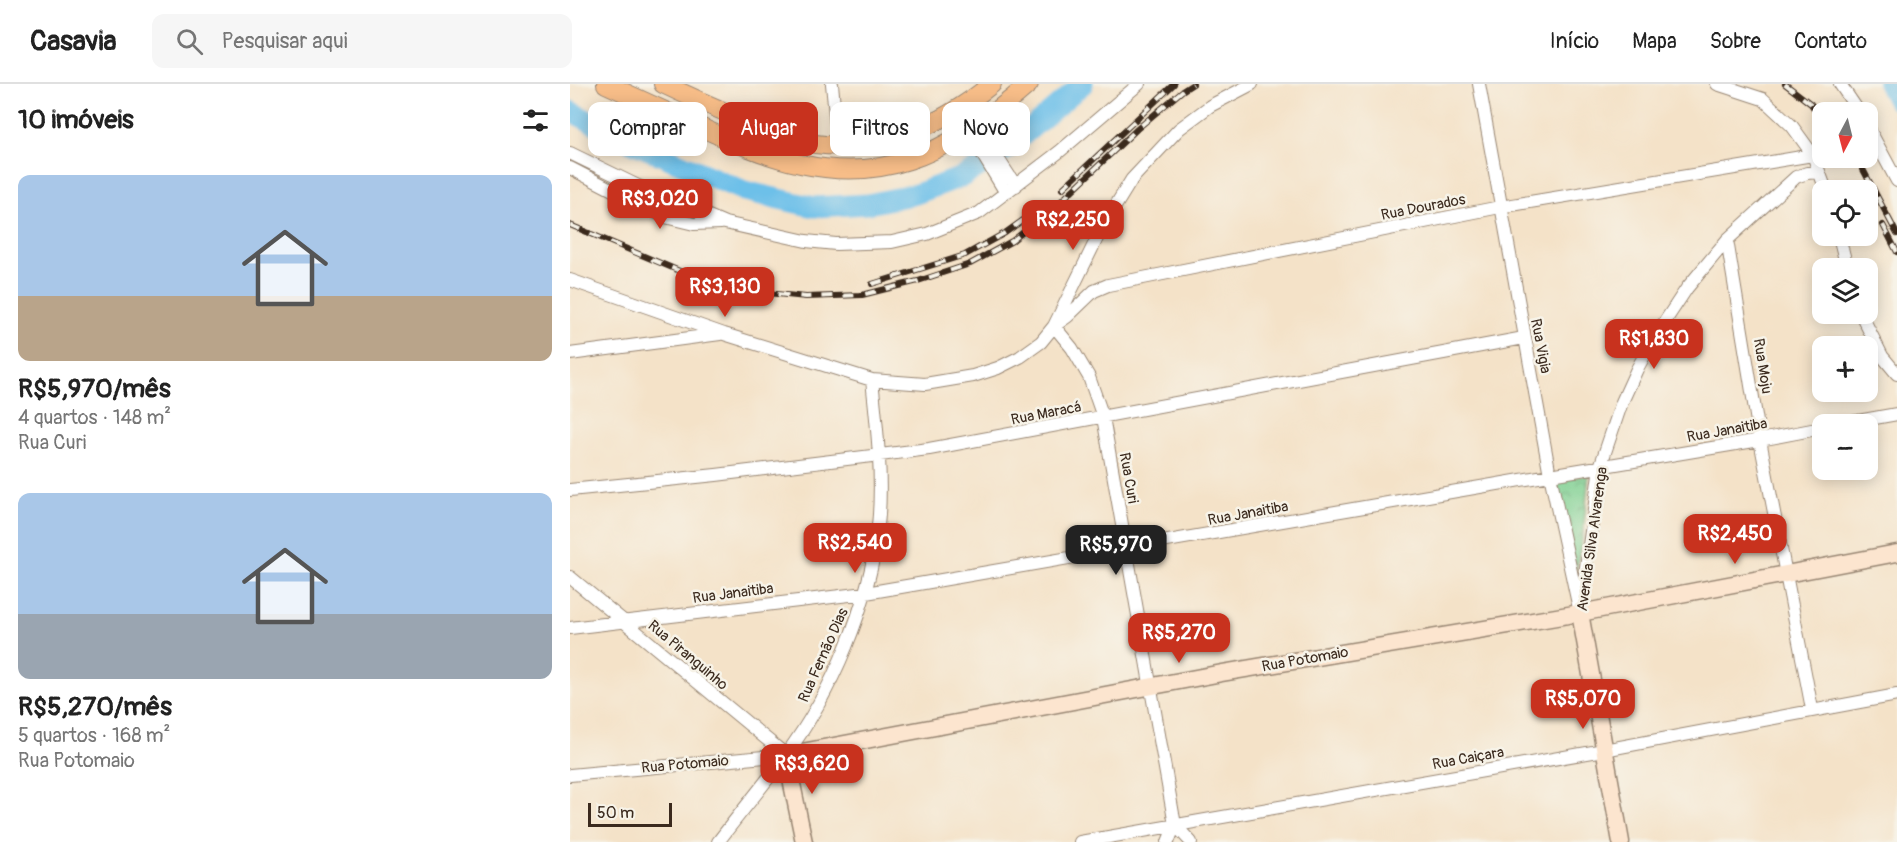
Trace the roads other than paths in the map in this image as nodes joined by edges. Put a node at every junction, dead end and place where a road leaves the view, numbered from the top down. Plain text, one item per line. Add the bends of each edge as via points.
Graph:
1 (606, 84) edge
2 (664, 84) edge
3 (832, 84) edge
4 (992, 84) edge
5 (1029, 84) edge
6 (1139, 84) edge
7 (1252, 84) edge
8 (1479, 84) edge
9 (1717, 84) edge
10 (1840, 84) edge
11 (834, 102) edge
12 (969, 102) edge
13 (1008, 102) edge
14 (1852, 102) edge
15 (830, 145) edge
16 (942, 146) edge
17 (1878, 146) edge
18 (570, 153) edge
19 (1812, 154) edge
20 (1812, 155) edge
21 (989, 156) edge
22 (570, 168) edge
23 (1818, 168) edge
24 (1819, 172) junction
25 (1822, 180) edge
26 (1897, 181) edge
27 (1008, 185) junction
28 (1500, 207) junction
29 (725, 223) junction
30 (1727, 240) junction
31 (570, 280) edge
32 (1866, 324) edge
33 (1054, 326) junction
34 (724, 334) junction
35 (1524, 338) junction
36 (570, 354) edge
37 (1897, 374) edge
38 (872, 380) junction
39 (1897, 414) edge
40 (1103, 417) junction
41 (1878, 417) edge
42 (1812, 430) edge
43 (1760, 440) junction
44 (878, 455) junction
45 (1600, 467) junction
46 (1550, 475) junction
47 (570, 490) edge
48 (1126, 549) junction
49 (1897, 553) edge
50 (1786, 573) junction
51 (570, 577) edge
52 (866, 593) junction
53 (1580, 613) junction
54 (625, 622) junction
55 (570, 628) edge
56 (1151, 687) junction
57 (1897, 695) edge
58 (1812, 710) junction
59 (1604, 750) junction
60 (786, 755) junction
61 (570, 775) edge
62 (1175, 825) junction
63 (718, 842) edge
64 (804, 842) edge
65 (1080, 842) edge
66 (1168, 842) edge
67 (1191, 842) edge
68 (1621, 842) edge

1 - 16 main road via 750,150 784,161 856,169 910,160
2 - 15 main road via 788,137
3 - 11 street
4 - 12 main road
5 - 13 main road
6 - 27 street via 1059,152
7 - 33 street via 1210,106 1179,129 1132,179 1103,226
8 - 28 street, Rua Vigia
9 - 19 street via 1763,99 1792,126
10 - 14 street
17 - 26 street
18 - 29 street
20 - 28 street, Rua Dourados
21 - 27 street
22 - 29 street via 665,216 694,224
23 - 24 street
24 - 25 street
24 - 30 street, Avenida Silva Alvarenga via 1796,177
27 - 29 street via 979,213 927,234 892,242 806,241
28 - 33 street, Rua Dourados via 1108,285 1094,291
28 - 35 street, Rua Vigia
30 - 43 street, Rua Moju
30 - 45 street, Avenida Silva Alvarenga via 1687,288 1654,338 1622,402
31 - 34 street
32 - 37 street via 1882,356
33 - 38 street via 1041,342 1020,357 973,376 925,384
33 - 40 street, Rua Curi via 1089,377
34 - 36 street
34 - 38 street
35 - 40 street, Rua Maracá
35 - 46 street, Rua Vigia
38 - 44 street, Rua Fernão Dias
39 - 41 street
40 - 44 street, Rua Maracá via 973,442
40 - 48 street, Rua Curi
42 - 43 street, Rua Janaitiba
43 - 45 street, Rua Janaitiba
43 - 50 street, Rua Moju
44 - 47 street, Rua Maracá
44 - 52 street, Rua Fernão Dias via 879,525
45 - 46 street, Rua Janaitiba
45 - 53 street, Avenida Silva Alvarenga
46 - 48 street, Rua Janaitiba
46 - 53 street, Rua Vigia
48 - 52 street, Rua Janaitiba
48 - 56 street, Rua Curi
49 - 50 street, Rua Potomaio
50 - 53 street, Rua Potomaio
50 - 58 street, Rua Moju
51 - 54 street, Rua Piranguinho
52 - 54 street, Rua Janaitiba
52 - 60 street, Rua Fernão Dias via 850,637 812,716
53 - 56 street, Rua Potomaio
53 - 59 street, Avenida Silva Alvarenga
54 - 55 street, Rua Janaitiba
54 - 60 street, Rua Piranguinho
56 - 60 street, Rua Potomaio
56 - 62 street, Rua Curi
57 - 58 street, Rua Caiçara
58 - 59 street, Rua Caiçara
59 - 62 street, Rua Caiçara
59 - 68 street, Avenida Silva Alvarenga
60 - 61 street, Rua Potomaio
60 - 63 street, Rua Fernão Dias
60 - 64 street
62 - 65 street, Rua Caiçara
62 - 66 street
62 - 67 street

